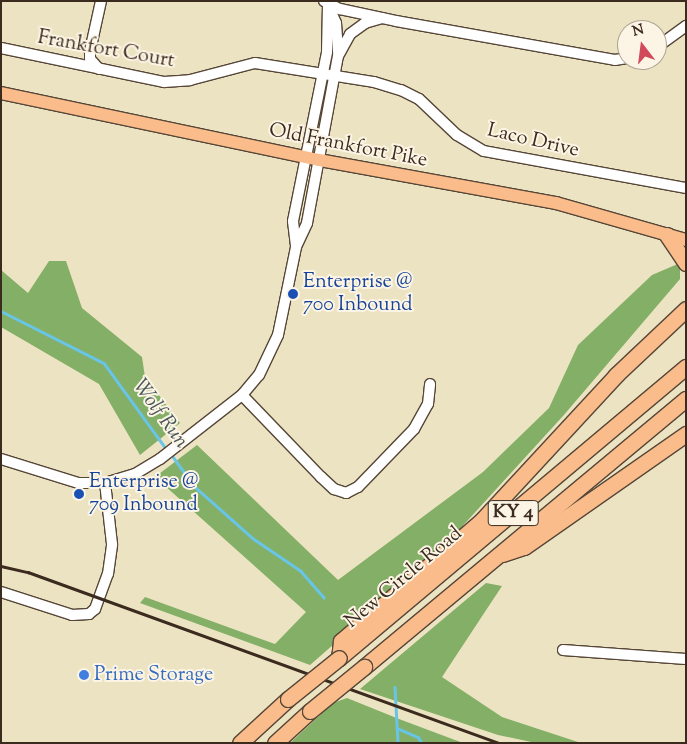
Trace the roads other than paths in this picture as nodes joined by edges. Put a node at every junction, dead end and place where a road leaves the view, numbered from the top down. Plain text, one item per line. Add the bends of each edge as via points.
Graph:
1 (101, 1) edge
2 (326, 3) edge
3 (382, 18) junction
4 (686, 26) edge
5 (667, 40) edge
6 (1, 48) edge
7 (338, 56) junction
8 (617, 60) edge
9 (99, 69) junction
10 (322, 72) junction
11 (334, 75) junction
12 (1, 93) edge
13 (305, 158) junction
14 (319, 160) junction
15 (686, 188) edge
16 (667, 235) junction
17 (686, 240) edge
18 (296, 247) junction
19 (686, 263) edge
20 (686, 300) edge
21 (680, 313) edge
22 (686, 367) edge
23 (430, 384) dead end
24 (242, 395) junction
25 (686, 399) edge
26 (686, 434) edge
27 (1, 459) edge
28 (105, 483) junction
29 (494, 557) junction
30 (1, 592) edge
31 (563, 650) dead end
32 (339, 658) junction
33 (686, 659) edge
34 (240, 743) edge
35 (275, 743) edge

1 - 9 street via 90,52 90,59
2 - 3 street
2 - 7 street via 336,23
2 - 10 street via 327,52
3 - 7 street via 365,23 350,34
3 - 8 street
4 - 5 street
6 - 9 street, Frankfort Court
7 - 11 street
9 - 10 street, Frankfort Court via 164,82 190,80 255,63
10 - 11 street, Frankfort Court
10 - 13 street
11 - 14 street
11 - 15 street, Laco Drive via 401,90 419,99 457,135 484,151
12 - 13 main road, Old Frankfort Pike
13 - 14 main road, Old Frankfort Pike
13 - 18 street via 294,222
14 - 16 main road, Old Frankfort Pike via 556,203
14 - 18 street via 308,224
16 - 17 main road, Old Frankfort Pike
16 - 19 highway
18 - 24 street via 278,335 259,375
20 - 21 highway
21 - 32 highway via 616,375 481,521 340,641
22 - 32 highway, New Circle Road / KY 4
23 - 24 street via 428,404 414,429 358,487 346,493 321,477
24 - 28 street via 161,458 135,474
25 - 29 highway, New Circle Road / KY 4
26 - 29 highway via 524,547
27 - 28 street via 78,483
28 - 30 street via 112,544 108,574 95,609 90,614 72,615
29 - 35 highway, New Circle Road / KY 4, bridge
31 - 33 street
32 - 34 highway, New Circle Road / KY 4, bridge

